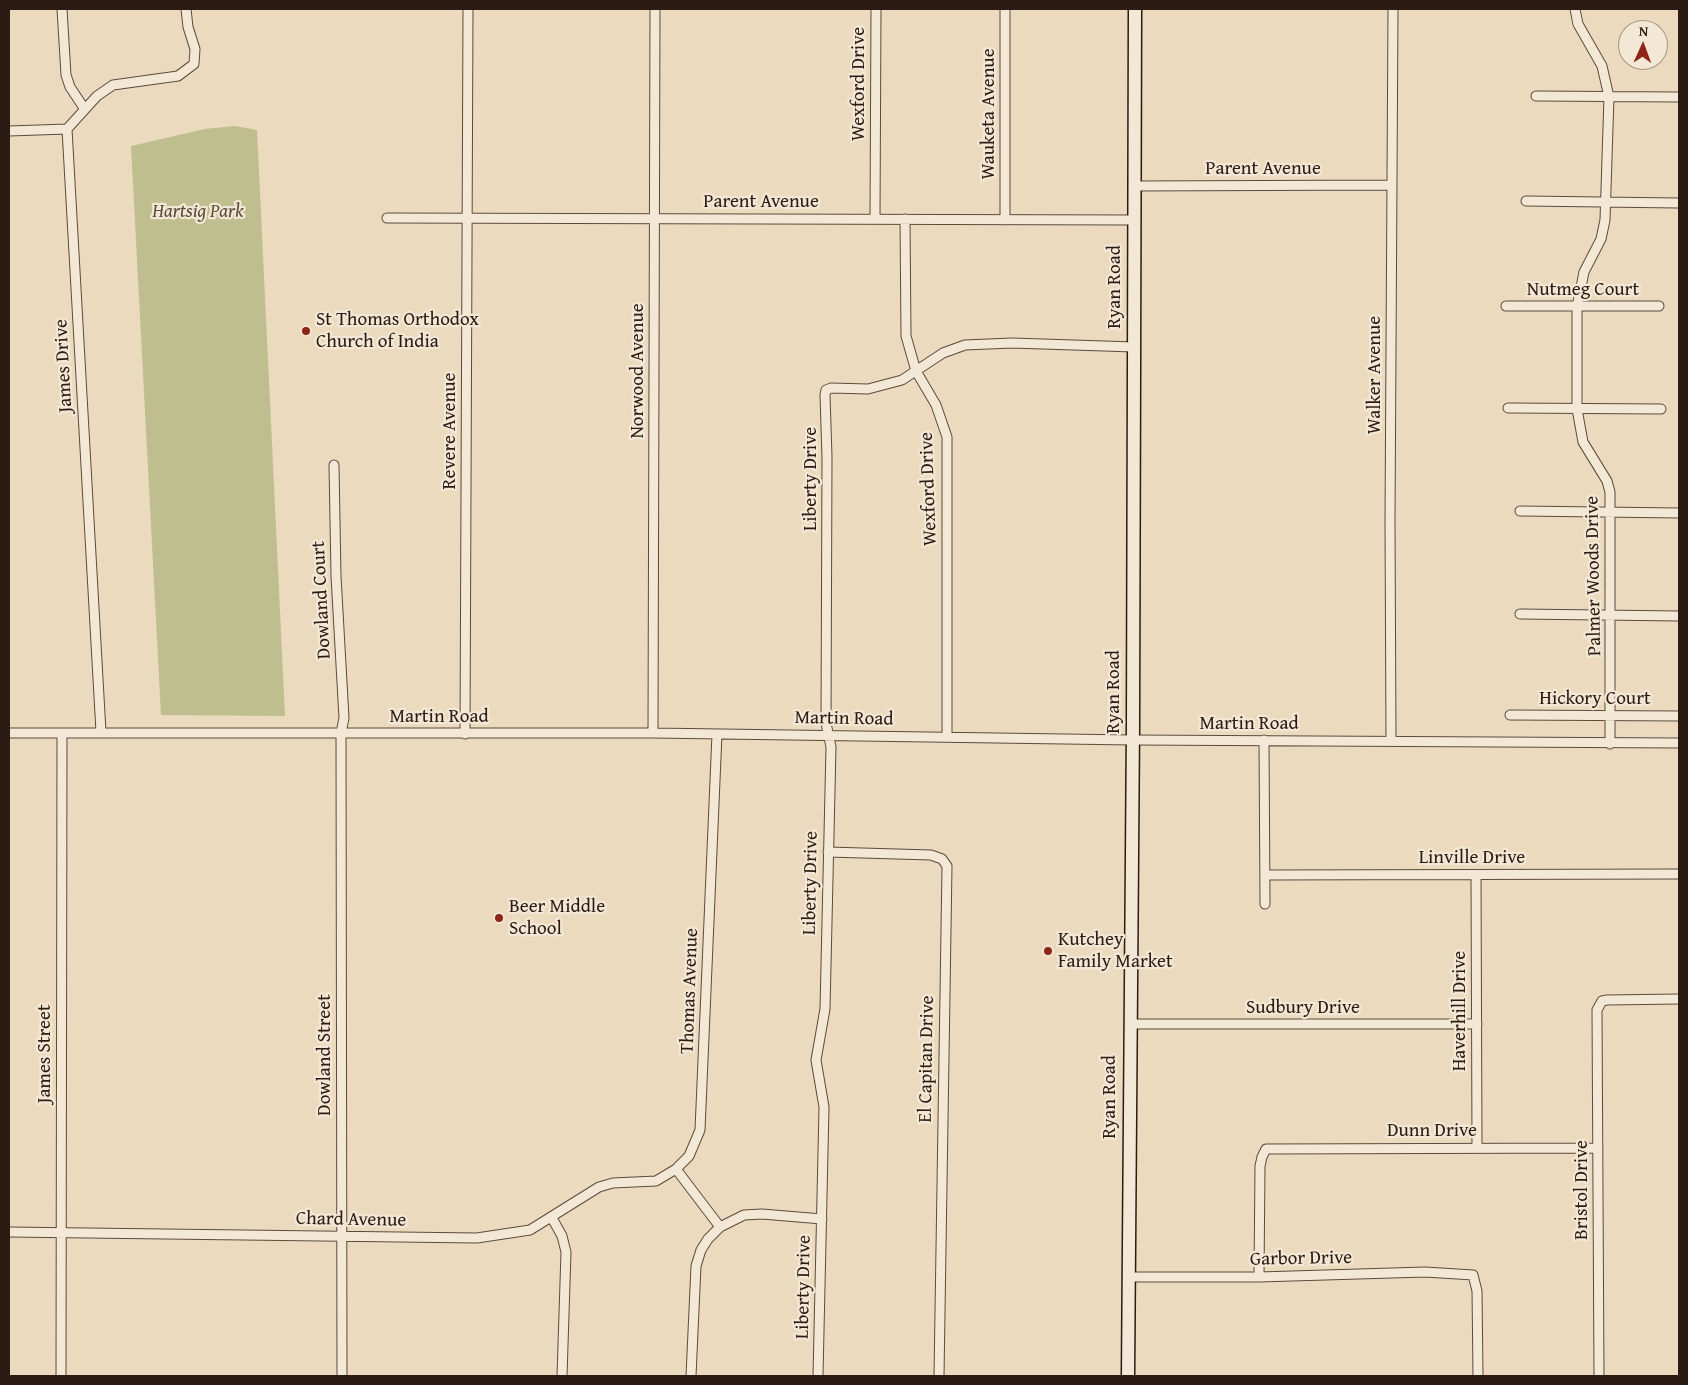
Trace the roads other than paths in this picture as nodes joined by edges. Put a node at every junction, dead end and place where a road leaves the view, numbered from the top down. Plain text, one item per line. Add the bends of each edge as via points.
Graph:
1 (62, 9) edge
2 (186, 9) edge
3 (468, 9) edge
4 (655, 9) edge
5 (876, 9) edge
6 (1005, 9) edge
7 (1135, 9) edge
8 (1393, 9) edge
9 (1575, 9) edge
10 (1536, 96) dead end
11 (1609, 97) junction
12 (1677, 97) dead end
13 (84, 108) junction
14 (68, 129) junction
15 (9, 131) edge
16 (1392, 185) junction
17 (1134, 186) junction
18 (1526, 200) dead end
19 (1607, 202) junction
20 (1678, 203) edge
21 (387, 218) dead end
22 (467, 218) junction
23 (655, 218) junction
24 (875, 219) junction
25 (905, 219) junction
26 (1005, 220) junction
27 (1134, 220) junction
28 (1506, 306) dead end
29 (1659, 306) dead end
30 (1577, 307) junction
31 (1134, 347) junction
32 (916, 371) junction
33 (1508, 408) dead end
34 (1577, 409) junction
35 (1661, 409) dead end
36 (334, 465) dead end
37 (1520, 511) dead end
38 (1612, 513) junction
39 (1679, 513) edge
40 (1520, 614) dead end
41 (1611, 616) junction
42 (1679, 616) edge
43 (1510, 715) dead end
44 (1611, 716) junction
45 (1679, 716) edge
46 (101, 732) junction
47 (9, 733) edge
48 (62, 733) junction
49 (341, 733) junction
50 (653, 733) junction
51 (465, 734) junction
52 (717, 734) junction
53 (829, 735) junction
54 (947, 736) junction
55 (1133, 740) junction
56 (1264, 740) junction
57 (1391, 741) junction
58 (1679, 743) edge
59 (1610, 744) junction
60 (828, 852) junction
61 (1679, 874) edge
62 (1265, 875) junction
63 (1476, 875) junction
64 (1265, 904) dead end
65 (1679, 1000) edge
66 (1130, 1024) junction
67 (1477, 1024) junction
68 (1477, 1147) junction
69 (1598, 1148) junction
70 (676, 1169) junction
71 (552, 1218) junction
72 (822, 1219) junction
73 (720, 1227) junction
74 (9, 1232) edge
75 (61, 1232) junction
76 (341, 1235) junction
77 (1128, 1277) junction
78 (1259, 1277) junction
79 (61, 1376) edge
80 (342, 1376) edge
81 (562, 1376) edge
82 (691, 1376) edge
83 (818, 1376) edge
84 (938, 1376) edge
85 (1128, 1376) edge
86 (1478, 1376) edge
87 (1599, 1376) edge

1 - 13 street via 66,75
2 - 13 street via 195,49 194,64 178,76 113,86
3 - 22 street, Revere Avenue
4 - 23 street, Norwood Avenue
5 - 24 street, Wexford Drive
6 - 26 street, Wauketa Avenue
7 - 17 main road, Ryan Road
8 - 16 street, Walker Avenue
9 - 11 street, Palmer Woods Drive via 1578,24 1602,66
10 - 11 street
11 - 12 street
11 - 19 street, Palmer Woods Drive
13 - 14 street
14 - 15 street
14 - 46 street, James Drive
16 - 17 street, Parent Avenue
16 - 57 street, Walker Avenue
17 - 27 main road, Ryan Road
18 - 19 street
19 - 20 street
19 - 30 street, Palmer Woods Drive via 1601,239 1584,272
21 - 22 street, Parent Avenue
22 - 23 street, Parent Avenue
22 - 51 street, Revere Avenue
23 - 24 street, Parent Avenue
23 - 50 street, Norwood Avenue
24 - 25 street, Parent Avenue
25 - 26 street, Parent Avenue
25 - 32 street, Wexford Drive via 906,336
26 - 27 street, Parent Avenue
27 - 31 main road, Ryan Road
28 - 30 street, Nutmeg Court
29 - 30 street, Nutmeg Court
30 - 34 street, Palmer Woods Drive
31 - 32 street via 965,345 943,353
31 - 55 main road, Ryan Road
32 - 53 street, Liberty Drive via 884,386 826,390 826,724
32 - 54 street, Wexford Drive via 943,421 947,444
33 - 34 street
34 - 35 street
34 - 38 street, Palmer Woods Drive via 1583,442 1607,481
36 - 49 street, Dowland Court via 344,718
37 - 38 street
38 - 39 street
38 - 41 street, Palmer Woods Drive
40 - 41 street
41 - 42 street
41 - 44 street, Palmer Woods Drive
43 - 44 street, Hickory Court
44 - 45 street, Hickory Court
44 - 59 street, Palmer Woods Drive
46 - 48 street, Martin Road
46 - 49 street, Martin Road
47 - 48 street, Martin Road
48 - 75 street, James Street
49 - 51 street, Martin Road
49 - 76 street, Dowland Street
50 - 51 street, Martin Road
50 - 52 street, Martin Road
52 - 53 street, Martin Road
52 - 70 street, Thomas Avenue via 700,1130 689,1156
53 - 54 street, Martin Road
53 - 60 street, Liberty Drive
54 - 55 street, Martin Road
55 - 56 street, Martin Road
55 - 66 main road, Ryan Road
56 - 57 street, Martin Road
56 - 62 street
57 - 59 street, Martin Road
58 - 59 street, Martin Road
60 - 72 street, Liberty Drive via 825,1009 816,1060 824,1107
60 - 84 street, El Capitan Drive via 931,855 942,859 947,866
61 - 63 street, Linville Drive
62 - 63 street, Linville Drive
62 - 64 street
63 - 67 street, Haverhill Drive
65 - 69 street, Bristol Drive via 1607,1000 1599,1004
66 - 67 street, Sudbury Drive
66 - 77 main road, Ryan Road
67 - 68 street, Haverhill Drive
68 - 69 street, Dunn Drive
68 - 78 street, Dunn Drive via 1266,1149 1260,1166
69 - 87 street, Bristol Drive
70 - 71 street, Chard Avenue via 656,1180 613,1183 599,1188 581,1196
70 - 73 street
71 - 76 street, Chard Avenue via 530,1230 478,1238
71 - 81 street via 566,1252
72 - 73 street via 752,1214
72 - 83 street, Liberty Drive
73 - 82 street via 704,1245 696,1266
74 - 75 street, Chard Avenue
75 - 76 street, Chard Avenue
75 - 79 street, James Street
76 - 80 street, Dowland Street
77 - 78 street, Garbor Drive
77 - 85 main road, Ryan Road
78 - 86 street, Garbor Drive via 1425,1272 1474,1275

